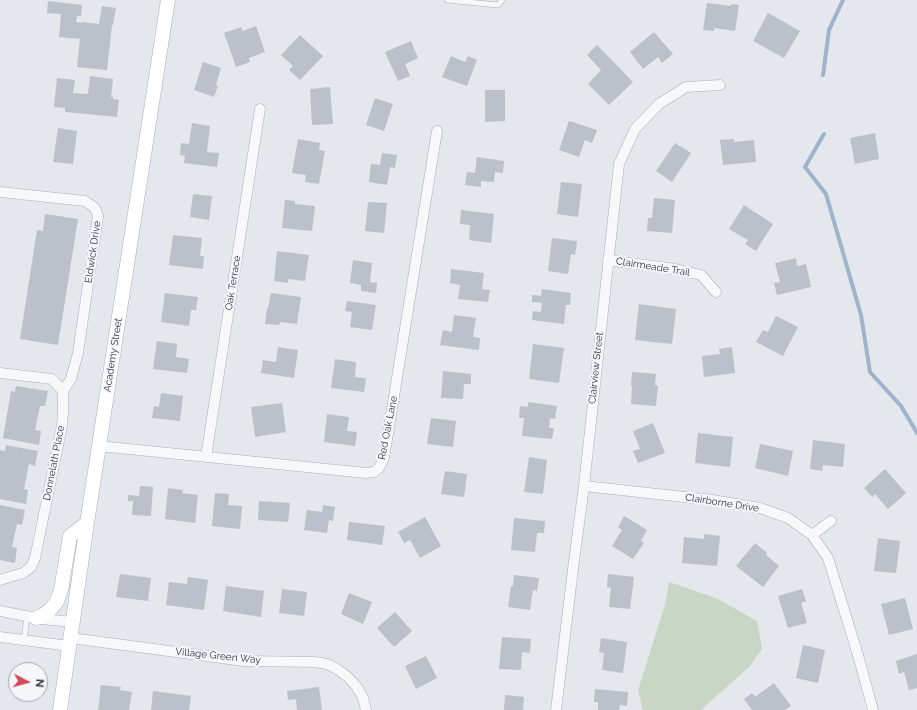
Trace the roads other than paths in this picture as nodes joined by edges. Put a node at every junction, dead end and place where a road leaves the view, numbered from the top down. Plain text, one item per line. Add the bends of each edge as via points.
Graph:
1 (168, 0) edge
2 (447, 0) edge
3 (502, 0) edge
4 (720, 85) dead end
5 (260, 109) dead end
6 (437, 131) dead end
7 (0, 192) edge
8 (608, 260) junction
9 (716, 292) dead end
10 (0, 373) edge
11 (63, 391) junction
12 (99, 446) junction
13 (206, 457) junction
14 (584, 486) junction
15 (831, 522) dead end
16 (87, 523) junction
17 (812, 534) junction
18 (0, 580) edge
19 (0, 611) edge
20 (32, 617) junction
21 (73, 622) junction
22 (0, 637) edge
23 (24, 640) junction
24 (70, 642) junction
25 (60, 710) edge
26 (366, 710) edge
27 (556, 710) edge
28 (873, 710) edge

1 - 12 street, Academy Street
2 - 3 lane via 498,6
4 - 8 street, Clairview Street via 686,87 659,104 635,129 619,164
5 - 13 street, Oak Terrace
6 - 13 street, Red Oak Lane via 384,458 379,468 366,473
7 - 11 street, Eldwick Drive via 85,201 96,208 98,216 78,354 71,378
8 - 9 street, Clairmeade Trail via 701,275
8 - 14 street, Clairview Street
10 - 11 street via 52,379
11 - 18 street, Donnelath Place via 62,426 35,558 31,567 23,573
12 - 13 street, Red Oak Lane
12 - 16 street, Academy Street
14 - 17 street, Clairborne Drive via 760,508 788,518
14 - 27 street, Clairview Street
15 - 17 street
16 - 20 street via 70,536 57,601 42,616
16 - 21 street, Academy Street
17 - 28 street, Clairborne Drive via 828,558
19 - 20 street
20 - 21 street
20 - 23 lane
21 - 24 street, Academy Street
22 - 23 street, Village Green Way
23 - 24 street, Village Green Way
24 - 25 street, Academy Street
24 - 26 street, Village Green Way via 244,661 327,664 357,686

